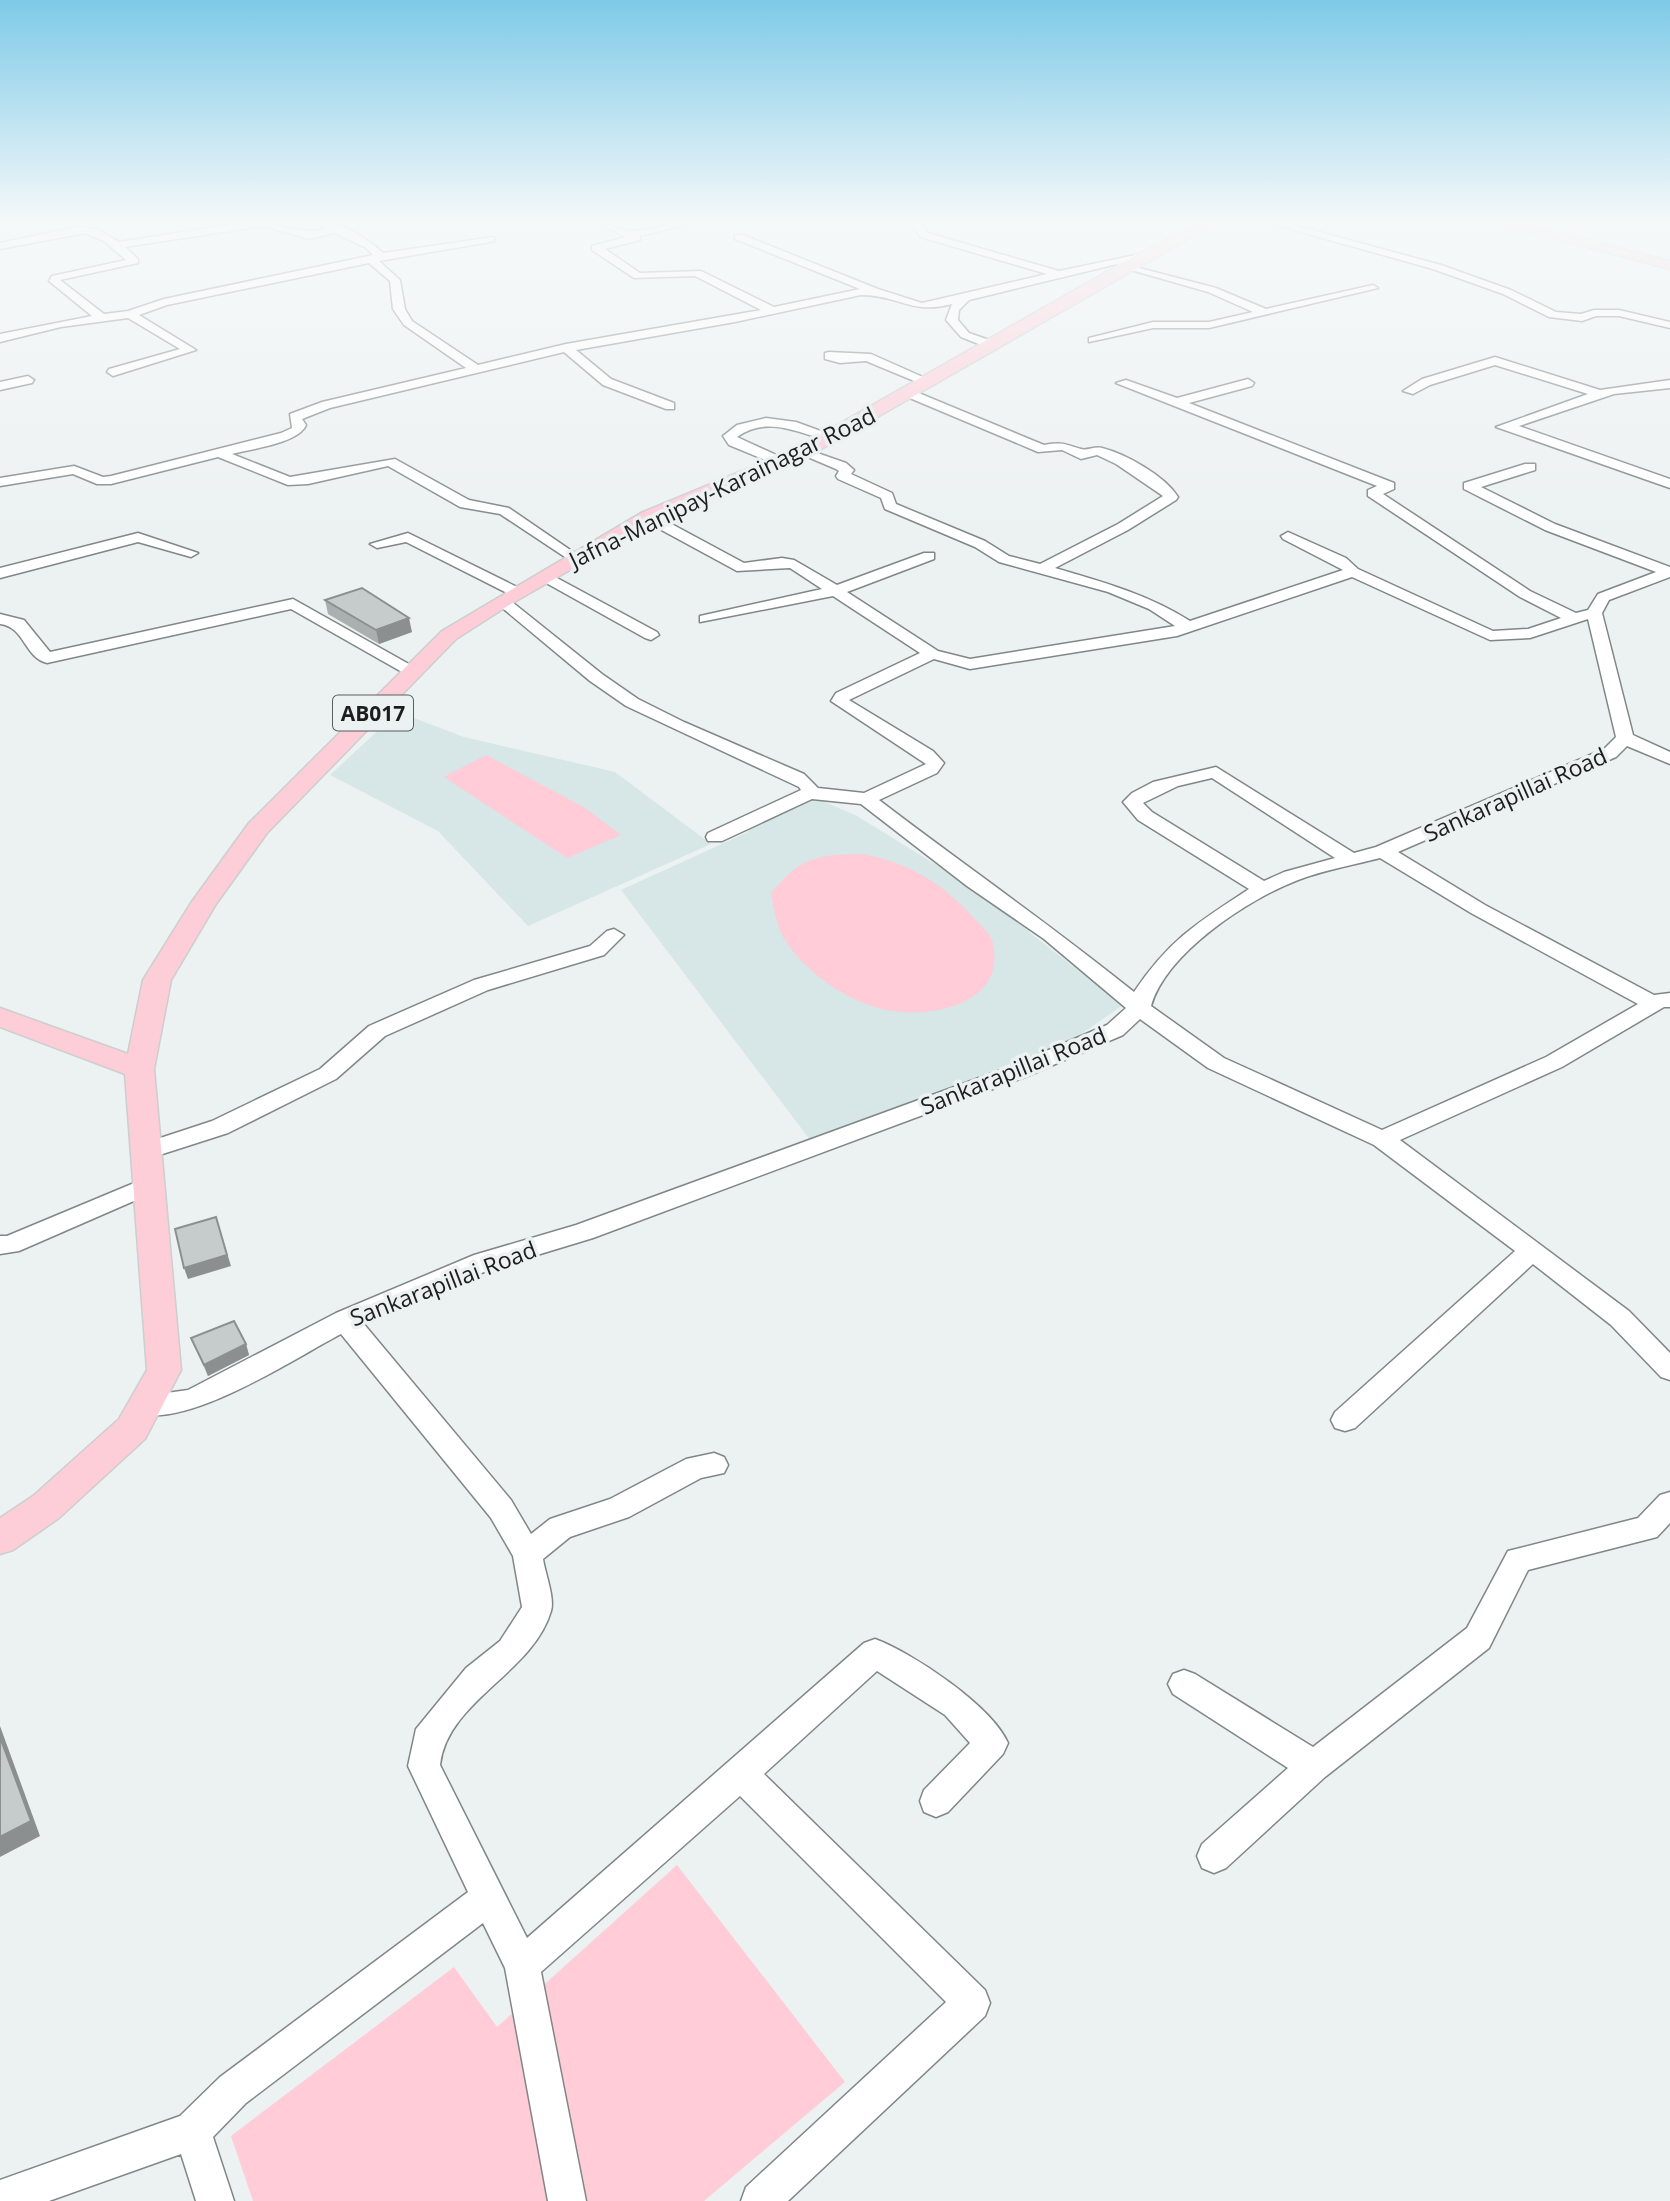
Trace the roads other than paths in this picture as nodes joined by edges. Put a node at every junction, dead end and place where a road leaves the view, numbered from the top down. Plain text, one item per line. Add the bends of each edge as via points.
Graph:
1 (72, 325) edge
2 (148, 325) edge
3 (411, 325) edge
4 (696, 325) edge
5 (956, 325) edge
6 (1026, 325) edge
7 (1210, 325) edge
8 (0, 338) edge
9 (1093, 340) dead end
10 (991, 345) junction
11 (566, 348) junction
12 (829, 356) dead end
13 (476, 369) junction
14 (113, 372) dead end
15 (28, 380) dead end
16 (1122, 383) dead end
17 (1248, 383) dead end
18 (1670, 384) edge
19 (0, 386) edge
20 (918, 387) junction
21 (1409, 391) dead end
22 (1601, 394) junction
23 (1178, 402) junction
24 (670, 406) dead end
25 (830, 437) junction
26 (803, 452) junction
27 (219, 453) junction
28 (780, 462) junction
29 (1530, 467) dead end
30 (0, 482) edge
31 (1670, 484) edge
32 (648, 517) junction
33 (1288, 536) dead end
34 (377, 544) dead end
35 (191, 553) dead end
36 (929, 556) dead end
37 (574, 559) junction
38 (1041, 570) junction
39 (1353, 572) junction
40 (1670, 572) edge
41 (0, 573) edge
42 (544, 576) junction
43 (836, 591) junction
44 (509, 596) junction
45 (1594, 613) junction
46 (1574, 618) junction
47 (0, 619) edge
48 (706, 619) dead end
49 (1188, 628) junction
50 (651, 635) dead end
51 (932, 654) junction
52 (415, 672) junction
53 (1625, 738) junction
54 (1670, 759) edge
55 (811, 793) junction
56 (866, 799) junction
57 (715, 837) dead end
58 (1383, 851) junction
59 (1350, 859) junction
60 (1263, 889) junction
61 (614, 935) dead end
62 (1662, 1002) edge
63 (1140, 1007) junction
64 (0, 1017) edge
65 (139, 1069) junction
66 (1382, 1139) junction
67 (148, 1151) junction
68 (151, 1184) junction
69 (0, 1245) edge
70 (1532, 1250) junction
71 (345, 1320) junction
72 (1670, 1370) edge
73 (148, 1405) junction
74 (1345, 1420) dead end
75 (714, 1465) dead end
76 (1670, 1504) edge
77 (0, 1538) edge
78 (527, 1554) junction
79 (1184, 1684) dead end
80 (1314, 1766) junction
81 (741, 1774) junction
82 (936, 1801) dead end
83 (1214, 1856) dead end
84 (489, 1897) junction
85 (522, 1965) junction
86 (192, 2131) junction
87 (0, 2199) edge
88 (215, 2201) edge
89 (567, 2201) edge
90 (760, 2201) edge

1 - 8 street
2 - 14 street via 190,350
3 - 13 street
4 - 11 street
5 - 10 street via 965,335
6 - 10 main road, Jafna-Manipay-Karainagar Road / AB017
7 - 9 street via 1153,325
10 - 20 main road, Jafna-Manipay-Karainagar Road / AB017
11 - 13 street
11 - 24 street via 607,382
12 - 20 street via 867,357
13 - 27 street via 301,413 295,417 298,430
15 - 19 street
16 - 23 street
17 - 23 street
18 - 22 street
20 - 25 main road, Jafna-Manipay-Karainagar Road / AB017
20 - 38 street via 1043,449 1064,446 1081,454 1098,451 1166,489 1171,497
21 - 22 street via 1495,361
22 - 31 street via 1504,426
23 - 46 street via 1389,486 1373,493 1525,594
25 - 26 main road, Jafna-Manipay-Karainagar Road / AB017
25 - 28 street via 768,418 730,436
26 - 28 main road, Jafna-Manipay-Karainagar Road / AB017
26 - 38 street via 841,466 847,470 843,475 887,496 890,506 1004,559
27 - 30 street via 111,480 74,470
27 - 37 street via 288,481 390,462 465,504 504,511
28 - 32 main road, Jafna-Manipay-Karainagar Road / AB017
29 - 40 street via 1469,486 1550,527
32 - 37 main road, Jafna-Manipay-Karainagar Road / AB017
32 - 43 street via 742,568 794,564
33 - 39 street
34 - 44 street via 408,537
35 - 41 street via 138,537
36 - 43 street
37 - 42 main road, Jafna-Manipay-Karainagar Road / AB017
38 - 49 street via 1113,589 1155,606
39 - 46 street via 1508,639 1532,636
39 - 49 street
40 - 45 street via 1603,597
42 - 44 main road, Jafna-Manipay-Karainagar Road / AB017
42 - 50 street
43 - 48 street
43 - 51 street
44 - 52 main road, Jafna-Manipay-Karainagar Road / AB017 via 449,635
44 - 55 street via 578,665 612,690 689,733 798,778
45 - 46 street
45 - 53 street, Sankarapillai Road
47 - 52 street via 26,627 37,652 47,658 293,604
49 - 51 street via 970,664
51 - 56 street via 839,701 935,763
52 - 65 main road, Jafna-Manipay-Karainagar Road / AB017 via 258,828 204,903 157,980
53 - 54 street
53 - 58 street, Sankarapillai Road via 1610,754
55 - 56 street
55 - 57 street
56 - 63 street via 1051,935
58 - 59 street, Sankarapillai Road
58 - 62 street via 1478,909
59 - 60 street, Sankarapillai Road
59 - 60 street via 1216,772 1167,784 1132,802 1145,816
60 - 63 street, Sankarapillai Road via 1201,929 1171,955 1144,993
61 - 67 street via 597,951 481,985 377,1031 328,1074 220,1126
62 - 66 street via 1554,1062
63 - 66 street via 1216,1063
63 - 71 street, Sankarapillai Road via 1115,1030 1017,1072 584,1232 482,1262
64 - 65 main road
65 - 67 main road, Jafna-Manipay-Karainagar Road / AB017
66 - 70 street
67 - 68 main road, Jafna-Manipay-Karainagar Road / AB017
68 - 69 street via 10,1245
68 - 73 main road, Jafna-Manipay-Karainagar Road / AB017 via 164,1370
70 - 72 street via 1620,1318
70 - 74 street
71 - 73 street, Sankarapillai Road via 192,1400
71 - 78 street via 501,1510
73 - 77 main road, Jafna-Manipay-Karainagar Road / AB017 via 132,1429 46,1507
75 - 78 street via 696,1467 619,1508 560,1528
76 - 80 street via 1647,1528 1518,1560 1478,1639
78 - 84 street via 537,1609 511,1651 477,1678 427,1740 425,1766
79 - 80 street
80 - 83 street
81 - 82 street via 875,1653 956,1705 992,1743
81 - 85 street
81 - 90 street via 972,2003
84 - 85 street
84 - 86 street via 233,2090
85 - 89 street
86 - 87 street
86 - 88 street

